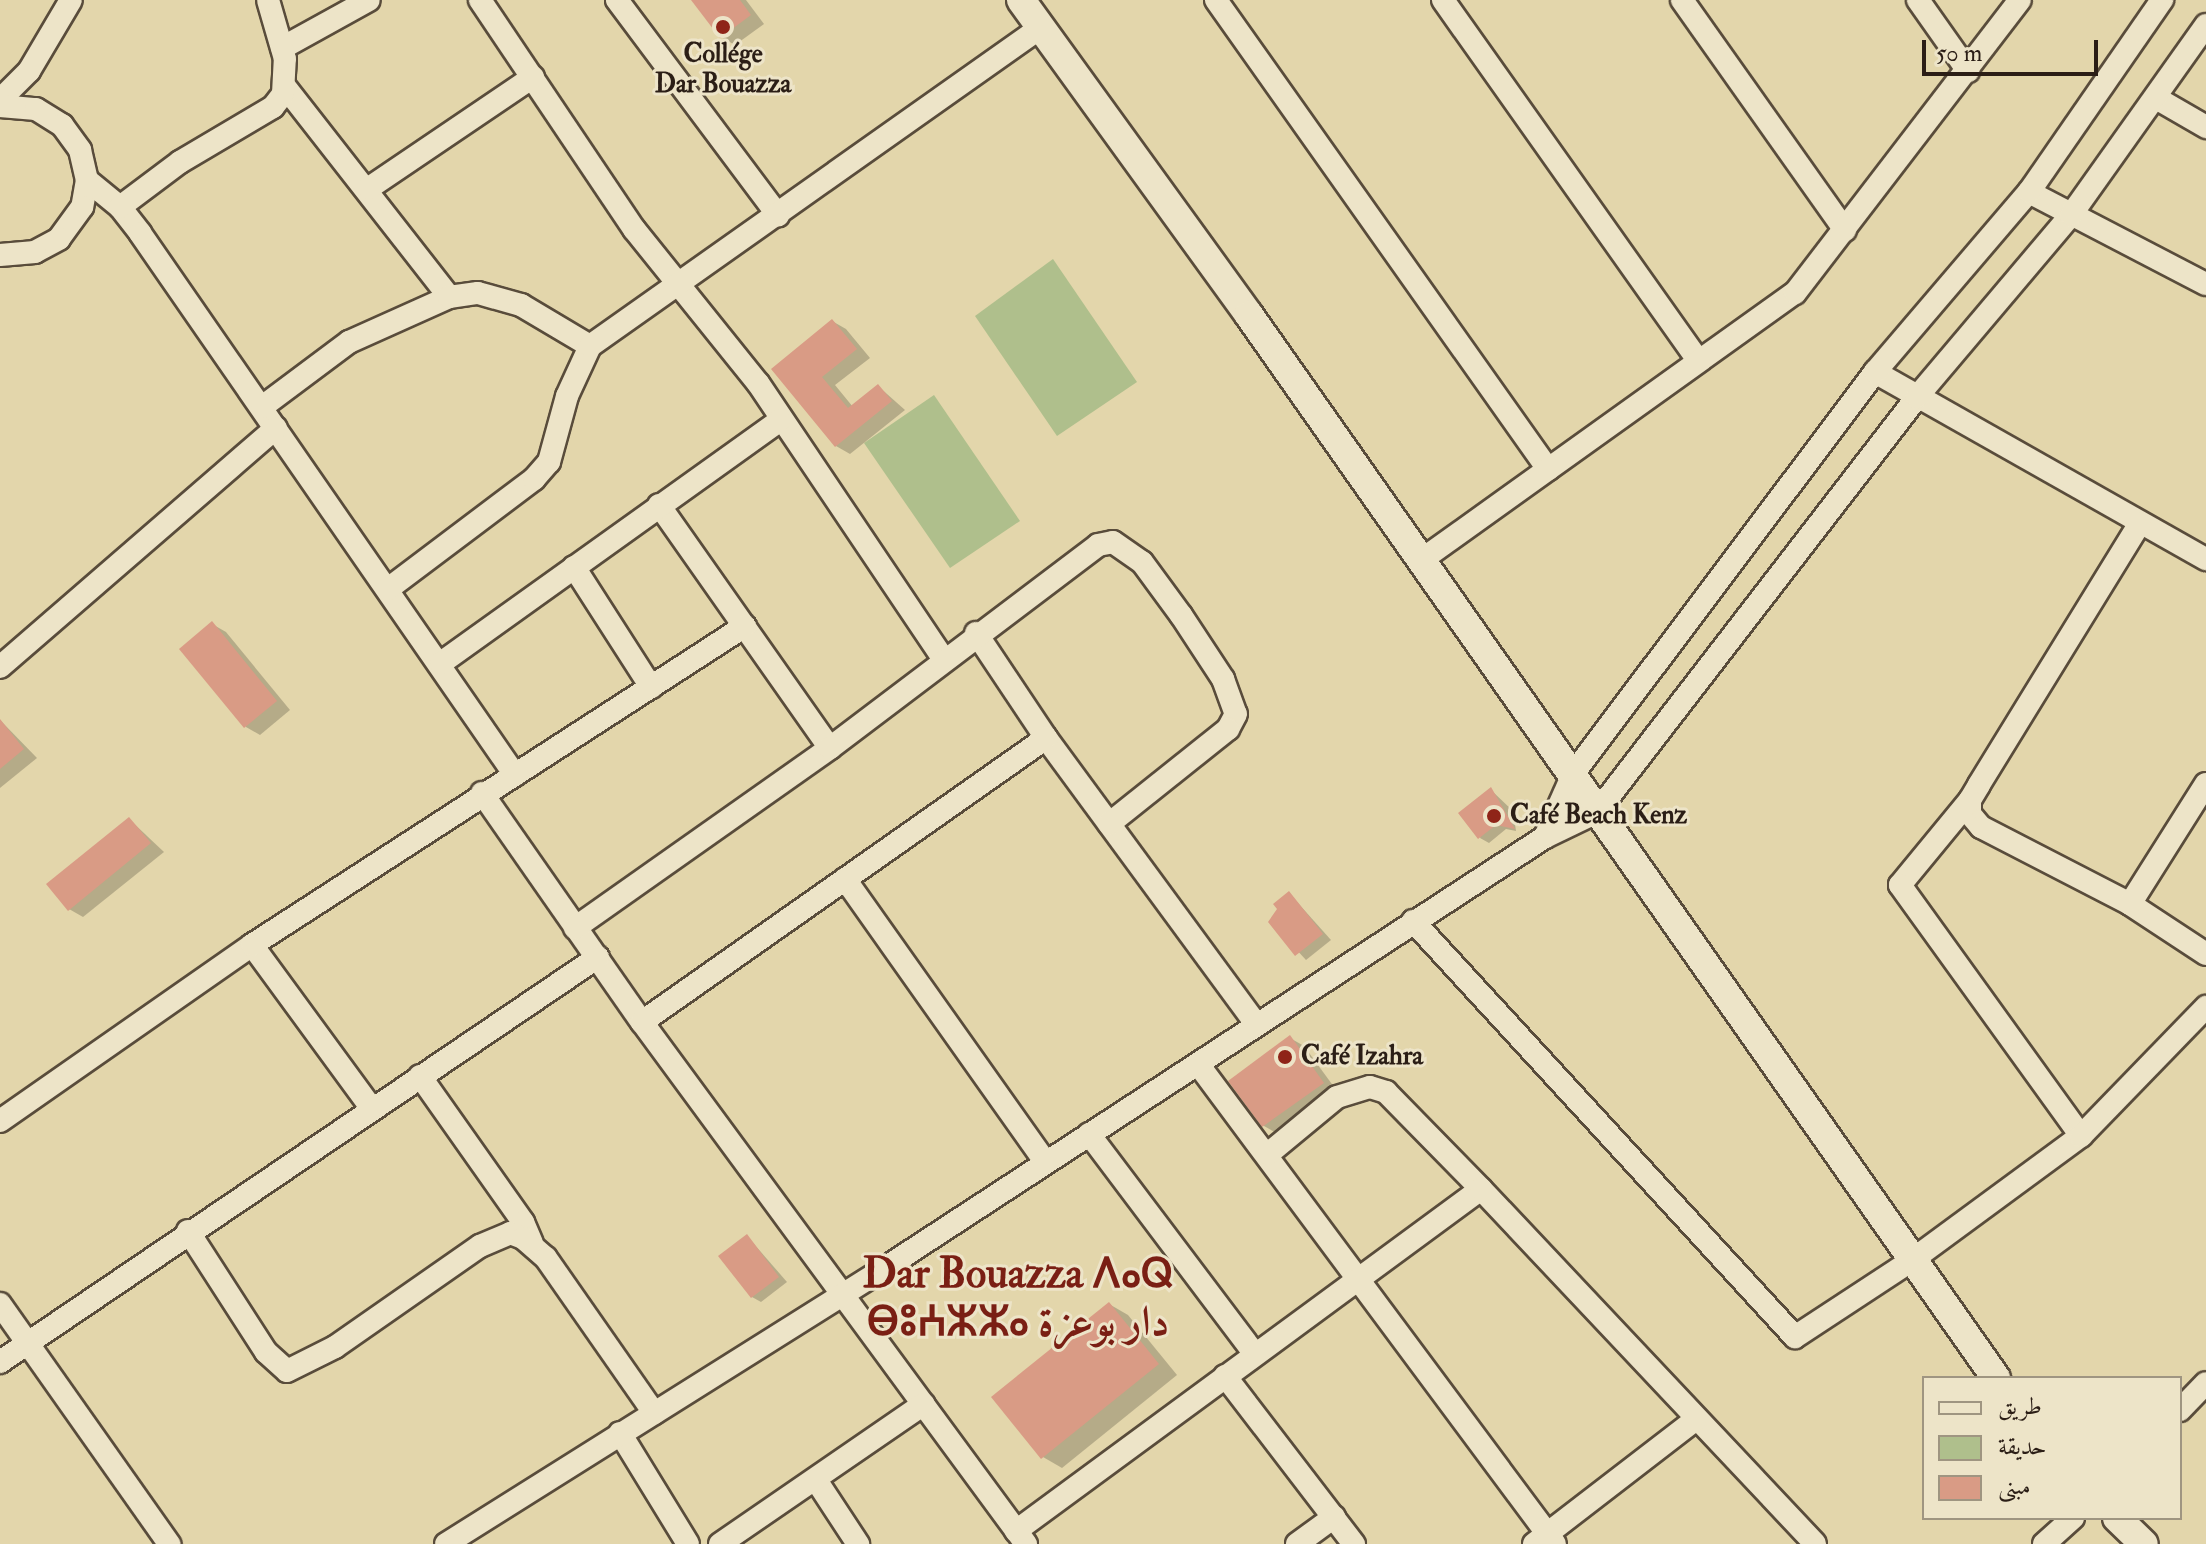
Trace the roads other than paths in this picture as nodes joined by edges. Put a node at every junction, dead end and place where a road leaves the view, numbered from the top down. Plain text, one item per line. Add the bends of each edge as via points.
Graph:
1 (71, 0) edge
2 (268, 0) edge
3 (369, 0) edge
4 (480, 0) edge
5 (617, 0) edge
6 (1021, 0) edge
7 (1216, 0) edge
8 (1443, 0) edge
9 (1682, 0) edge
10 (1918, 0) edge
11 (2020, 0) edge
12 (2162, 0) edge
13 (2206, 25) edge
14 (1040, 28) junction
15 (282, 48) junction
16 (29, 71) junction
17 (1968, 71) junction
18 (533, 77) junction
19 (286, 88) junction
20 (2156, 98) junction
21 (0, 100) edge
22 (0, 106) edge
23 (36, 109) junction
24 (2206, 127) edge
25 (87, 180) junction
26 (369, 188) junction
27 (2029, 192) junction
28 (114, 203) junction
29 (80, 211) junction
30 (778, 215) junction
31 (2071, 215) junction
32 (1845, 230) junction
33 (0, 255) edge
34 (2206, 284) edge
35 (677, 288) junction
36 (449, 297) junction
37 (590, 346) junction
38 (1698, 360) junction
39 (1875, 372) junction
40 (1917, 397) junction
41 (262, 407) junction
42 (779, 421) junction
43 (276, 428) junction
44 (1548, 469) junction
45 (659, 505) junction
46 (2140, 523) junction
47 (2206, 559) edge
48 (1420, 561) junction
49 (574, 567) junction
50 (388, 589) junction
51 (745, 626) junction
52 (976, 633) junction
53 (943, 658) junction
54 (441, 663) junction
55 (0, 667) edge
56 (651, 687) junction
57 (1046, 738) junction
58 (830, 748) junction
59 (1573, 774) junction
60 (515, 775) junction
61 (2206, 784) edge
62 (482, 793) junction
63 (1970, 800) junction
64 (1597, 812) junction
65 (1109, 824) junction
66 (1545, 837) junction
67 (845, 879) junction
68 (2130, 904) junction
69 (1413, 921) junction
70 (575, 928) junction
71 (252, 945) junction
72 (2206, 954) edge
73 (598, 957) junction
74 (2206, 1007) edge
75 (642, 1022) junction
76 (1255, 1022) junction
77 (1198, 1064) junction
78 (420, 1076) junction
79 (372, 1109) junction
80 (0, 1121) edge
81 (1089, 1134) junction
82 (2081, 1136) junction
83 (1268, 1154) junction
84 (1045, 1161) junction
85 (1481, 1189) junction
86 (188, 1231) junction
87 (532, 1243) junction
88 (1912, 1260) junction
89 (1355, 1279) junction
90 (844, 1294) junction
91 (0, 1304) edge
92 (27, 1342) junction
93 (1255, 1354) junction
94 (0, 1362) edge
95 (1225, 1376) junction
96 (1995, 1376) edge
97 (2206, 1383) edge
98 (924, 1404) junction
99 (2182, 1408) edge
100 (654, 1413) junction
101 (1695, 1420) junction
102 (620, 1433) junction
103 (816, 1480) junction
104 (1334, 1517) junction
105 (2071, 1520) edge
106 (2119, 1520) edge
107 (1021, 1537) edge
108 (1546, 1541) edge
109 (169, 1544) edge
110 (446, 1544) edge
111 (688, 1544) edge
112 (720, 1544) edge
113 (858, 1544) edge
114 (1297, 1544) edge
115 (1354, 1544) edge
116 (1815, 1544) edge
117 (2044, 1544) edge
118 (2144, 1544) edge

1 - 16 street
2 - 15 street
3 - 15 street
4 - 18 street
5 - 30 street
6 - 14 street
7 - 44 street
8 - 38 street
9 - 32 street
10 - 17 street
11 - 17 street
12 - 27 street
13 - 20 street
14 - 30 street
14 - 48 street
15 - 19 street
16 - 21 street
16 - 23 street
17 - 32 street
18 - 26 street
18 - 35 street
19 - 26 street
19 - 28 street via 273,107
20 - 24 street
20 - 31 street
22 - 23 street
23 - 25 street via 73,136
25 - 28 street
25 - 29 street
26 - 36 street
27 - 31 street
27 - 39 street
28 - 29 street
28 - 41 street
29 - 33 street via 48,247
30 - 35 street
31 - 34 street
31 - 40 street
32 - 38 street via 1795,293
35 - 37 street
35 - 42 street via 743,362
36 - 37 street via 478,293 521,305
36 - 41 street via 349,342
37 - 50 street via 567,396 549,462 534,479
38 - 44 street
39 - 40 street
39 - 59 street
40 - 46 street
40 - 64 street
41 - 43 street
42 - 45 street
42 - 53 street
43 - 50 street
43 - 55 street
44 - 48 street
45 - 49 street
45 - 51 street
46 - 47 street
46 - 63 street
48 - 59 street
49 - 54 street
49 - 56 street
50 - 54 street
51 - 56 street
51 - 58 street
52 - 53 street
52 - 57 street
52 - 65 street via 1098,545 1113,542 1142,562 1181,615 1233,699 1234,722
53 - 58 street
54 - 60 street
56 - 60 street
57 - 65 street
57 - 67 street
58 - 70 street
59 - 64 street
59 - 66 street
60 - 62 street
61 - 68 street
62 - 70 street
62 - 71 street
63 - 68 street via 1970,814 1981,827
63 - 82 street via 1900,885
64 - 66 street
64 - 88 street
65 - 76 street
66 - 69 street
67 - 75 street
67 - 84 street
68 - 72 street
69 - 76 street
69 - 88 street via 1795,1337
70 - 73 street
71 - 79 street
71 - 80 street
73 - 75 street
73 - 78 street
74 - 82 street
75 - 90 street
76 - 77 street
77 - 81 street
77 - 83 street
78 - 79 street
78 - 87 street via 518,1214
79 - 86 street
81 - 84 street
81 - 93 street
82 - 88 street
83 - 85 street via 1337,1097 1370,1087 1386,1092
83 - 89 street
84 - 90 street
85 - 89 street
85 - 101 street
86 - 87 street via 266,1352 287,1371 335,1347 499,1236 510,1233
86 - 92 street
87 - 100 street
88 - 96 street
89 - 93 street
89 - 108 street
90 - 98 street
90 - 100 street
91 - 92 street
92 - 94 street
92 - 109 street
93 - 95 street
95 - 104 street
95 - 107 street
97 - 99 street
98 - 103 street
98 - 107 street
100 - 102 street
101 - 108 street
101 - 116 street
102 - 110 street
102 - 111 street
103 - 112 street
103 - 113 street
104 - 114 street
104 - 115 street
105 - 117 street
106 - 118 street

